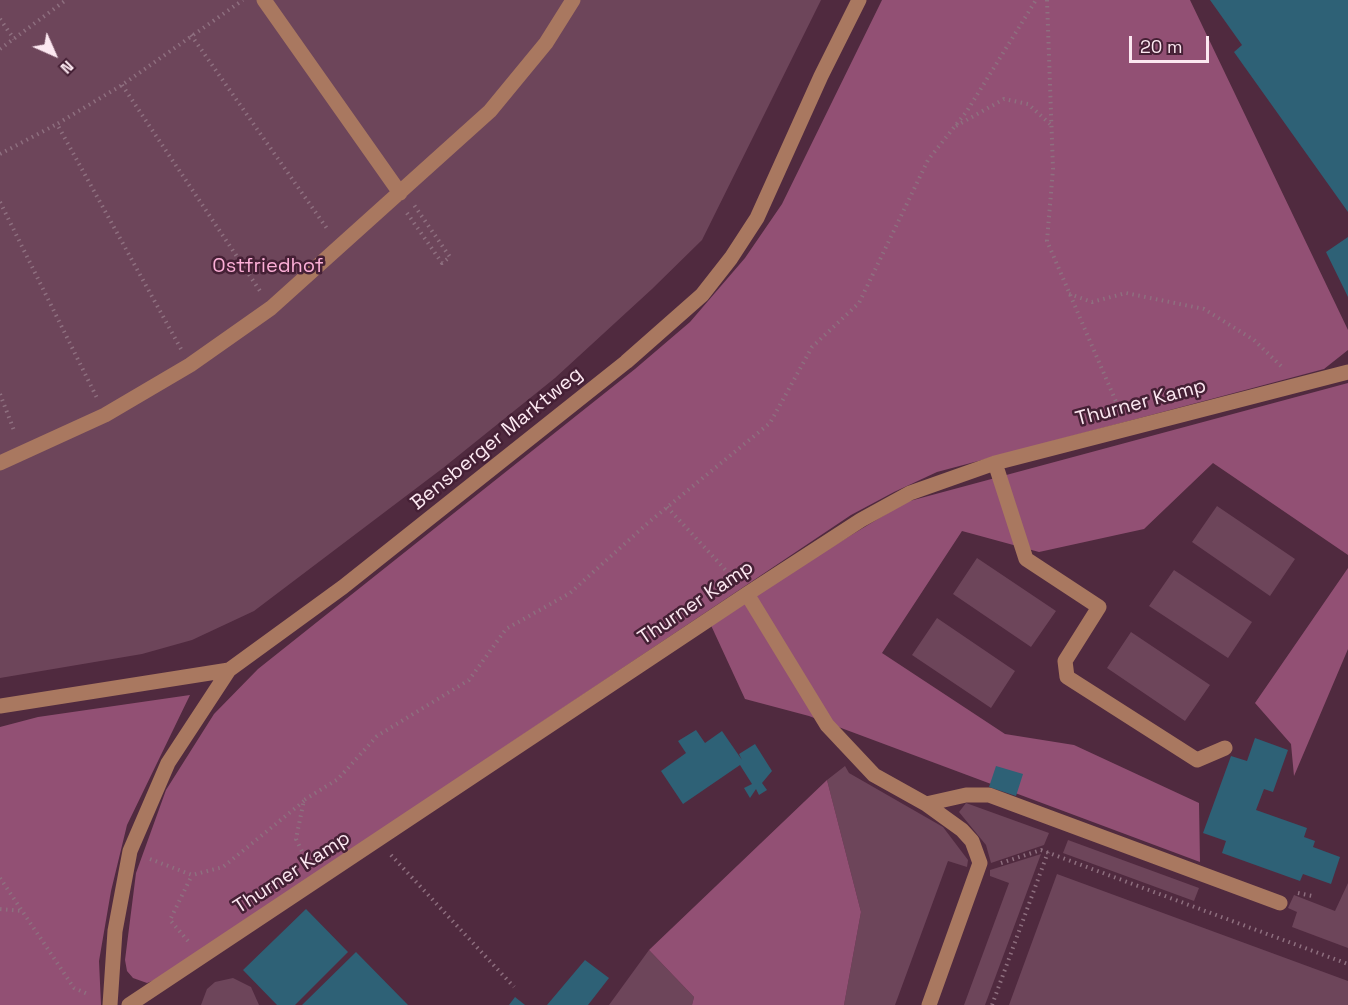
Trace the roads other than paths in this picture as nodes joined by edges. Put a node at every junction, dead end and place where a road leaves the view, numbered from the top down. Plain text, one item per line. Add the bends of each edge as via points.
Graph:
1 (264, 0) edge
2 (573, 0) edge
3 (859, 0) edge
4 (400, 193) junction
5 (1348, 372) edge
6 (0, 463) edge
7 (995, 463) junction
8 (747, 594) junction
9 (229, 670) junction
10 (0, 706) edge
11 (1226, 748) dead end
12 (926, 804) junction
13 (1280, 903) dead end
14 (110, 1005) edge
15 (129, 1005) edge
16 (929, 1005) edge

1 - 4 street
2 - 4 street via 546,43 490,111
3 - 9 street, Bensberger Marktweg via 757,218 702,295 626,362 427,521
4 - 6 street via 271,308 190,365 105,415
5 - 7 street, Thurner Kamp
7 - 8 street, Thurner Kamp via 910,493
7 - 11 street via 1026,559 1099,607 1065,661 1067,677 1197,760
8 - 12 street via 827,724 874,775
8 - 15 street, Thurner Kamp
9 - 10 street, Bensberger Marktweg
9 - 14 street via 168,763 130,851 115,931
12 - 13 street via 966,795 989,795
12 - 16 street via 962,830 972,841 980,863

